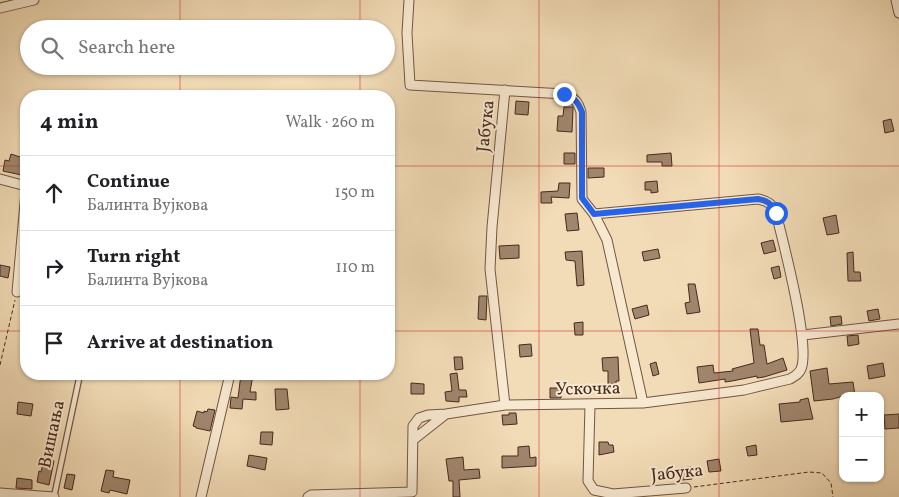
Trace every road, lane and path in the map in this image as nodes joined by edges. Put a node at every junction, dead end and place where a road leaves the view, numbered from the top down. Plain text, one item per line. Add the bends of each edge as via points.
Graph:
1 (34, 0) edge
2 (409, 0) edge
3 (896, 0) edge
4 (0, 8) edge
5 (899, 13) edge
6 (505, 90) junction
7 (0, 179) edge
8 (20, 184) edge
9 (594, 214) junction
10 (20, 259) edge
11 (17, 292) joint
12 (899, 324) edge
13 (803, 335) junction
14 (0, 366) edge
15 (79, 380) edge
16 (229, 380) edge
17 (642, 403) junction
18 (505, 405) junction
19 (590, 405) junction
20 (446, 414) junction
21 (413, 440) junction
22 (686, 488) joint
23 (0, 493) edge
24 (54, 497) edge
25 (201, 497) edge
26 (308, 497) edge
27 (833, 497) edge

1 - 4 street
2 - 6 street via 410,85
3 - 5 street
6 - 9 street via 564,94 579,104 582,112 582,198
6 - 18 street, Јабука via 490,269
7 - 8 street
9 - 13 street, Ускочка via 766,200 776,213
9 - 17 street via 607,240
10 - 11 street
11 - 14 path
12 - 13 street
13 - 17 street, Ускочка via 801,370 790,379 744,390
15 - 24 lane, Вишања
16 - 25 street
17 - 19 street, Ускочка
18 - 19 street, Ускочка
18 - 20 street, Ускочка
19 - 22 street, Јабука via 588,481 594,490 613,494
20 - 21 street
20 - 21 street, Ускочка via 419,418 413,426
21 - 26 street, Ускочка via 412,492
22 - 27 path, Јабука via 816,472 822,473 831,483
23 - 24 street, Вишања

